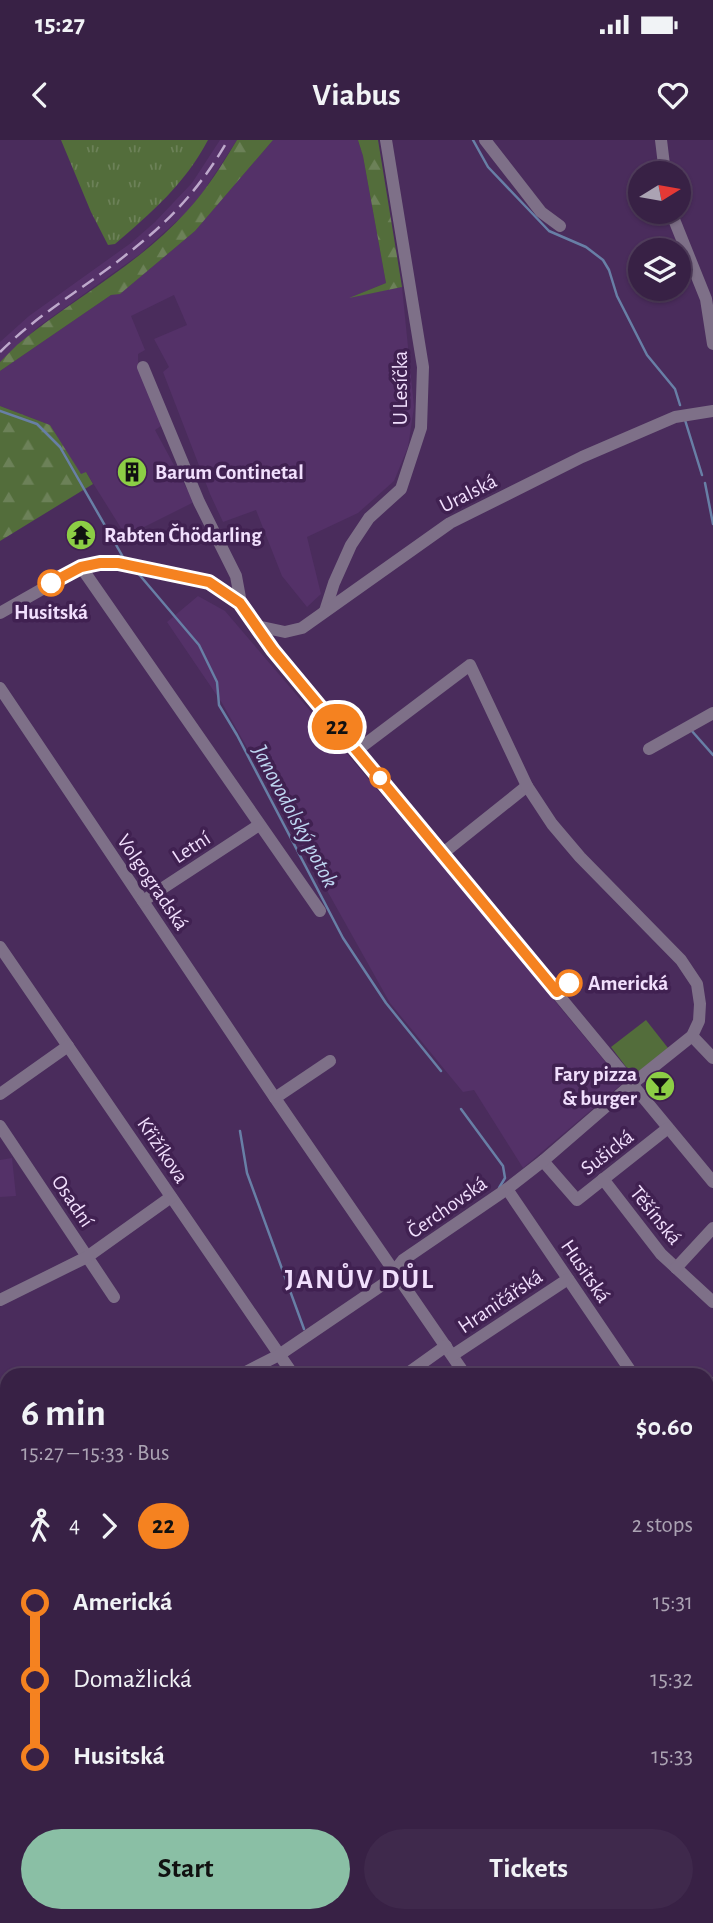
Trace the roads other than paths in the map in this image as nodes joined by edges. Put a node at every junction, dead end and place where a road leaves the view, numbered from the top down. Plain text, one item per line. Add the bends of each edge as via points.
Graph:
1 (386, 140) edge
2 (485, 140) edge
3 (662, 140) edge
4 (663, 161) edge
5 (676, 224) edge
6 (560, 226) dead end
7 (713, 344) edge
8 (144, 368) dead end
9 (713, 411) edge
10 (81, 567) junction
11 (240, 603) junction
12 (324, 611) junction
13 (0, 614) edge
14 (257, 626) junction
15 (0, 688) edge
16 (713, 713) edge
17 (649, 749) dead end
18 (356, 751) junction
19 (527, 786) junction
20 (260, 825) junction
21 (442, 854) junction
22 (143, 901) junction
23 (320, 911) dead end
24 (0, 947) edge
25 (692, 1036) junction
26 (68, 1046) junction
27 (713, 1058) edge
28 (330, 1061) dead end
29 (632, 1084) junction
30 (0, 1094) edge
31 (275, 1098) junction
32 (0, 1126) edge
33 (668, 1128) junction
34 (543, 1161) junction
35 (603, 1179) junction
36 (713, 1182) edge
37 (507, 1189) junction
38 (171, 1197) junction
39 (713, 1228) edge
40 (87, 1257) junction
41 (676, 1268) junction
42 (395, 1271) junction
43 (568, 1279) junction
44 (114, 1297) dead end
45 (0, 1300) edge
46 (713, 1302) edge
47 (450, 1351) junction
48 (279, 1355) junction
49 (254, 1368) edge
50 (288, 1368) edge
51 (419, 1368) edge
52 (461, 1368) edge
53 (629, 1368) edge

1 - 12 street, U Lesíčka via 422,367 421,429 401,489 369,517 357,536
2 - 6 street via 541,212
3 - 4 street
5 - 7 street via 706,299
8 - 11 street via 199,502 236,576
9 - 12 street, Uralská via 676,417 582,457 450,523
10 - 11 street via 118,563 209,582
10 - 13 street
10 - 20 street
11 - 14 street
12 - 14 street, Uralská via 302,628 285,632
14 - 18 street
15 - 22 street, Volgogradská
16 - 17 street
18 - 19 street via 470,666
18 - 21 street
19 - 21 street
19 - 25 street via 580,857 681,960 697,984 700,1013
20 - 22 street, Letní
20 - 23 street
21 - 29 street
22 - 31 street, Volgogradská
24 - 26 street, Křižíkova
25 - 27 street
25 - 29 street, Čerchovská
26 - 30 street
26 - 38 street, Křižíkova
28 - 31 street
29 - 33 street
29 - 34 street, Čerchovská
31 - 42 street, Volgogradská
32 - 40 street, Osadní
33 - 35 street, Sušická
33 - 36 street
34 - 35 street, Sušická via 577,1200
34 - 37 street, Čerchovská
35 - 41 street, Těšínská
37 - 42 street, Čerchovská via 403,1260
37 - 43 street, Husitská
38 - 40 street
38 - 48 street, Křižíkova
39 - 41 street
40 - 44 street, Osadní
40 - 45 street
41 - 46 street, Těšínská
42 - 47 street, Volgogradská
42 - 48 street, Čerchovská via 385,1283
43 - 47 street, Hraničářská
43 - 53 street, Husitská
47 - 51 street, Hraničářská
47 - 52 street, Volgogradská
48 - 49 street, Čerchovská
48 - 50 street, Křižíkova

